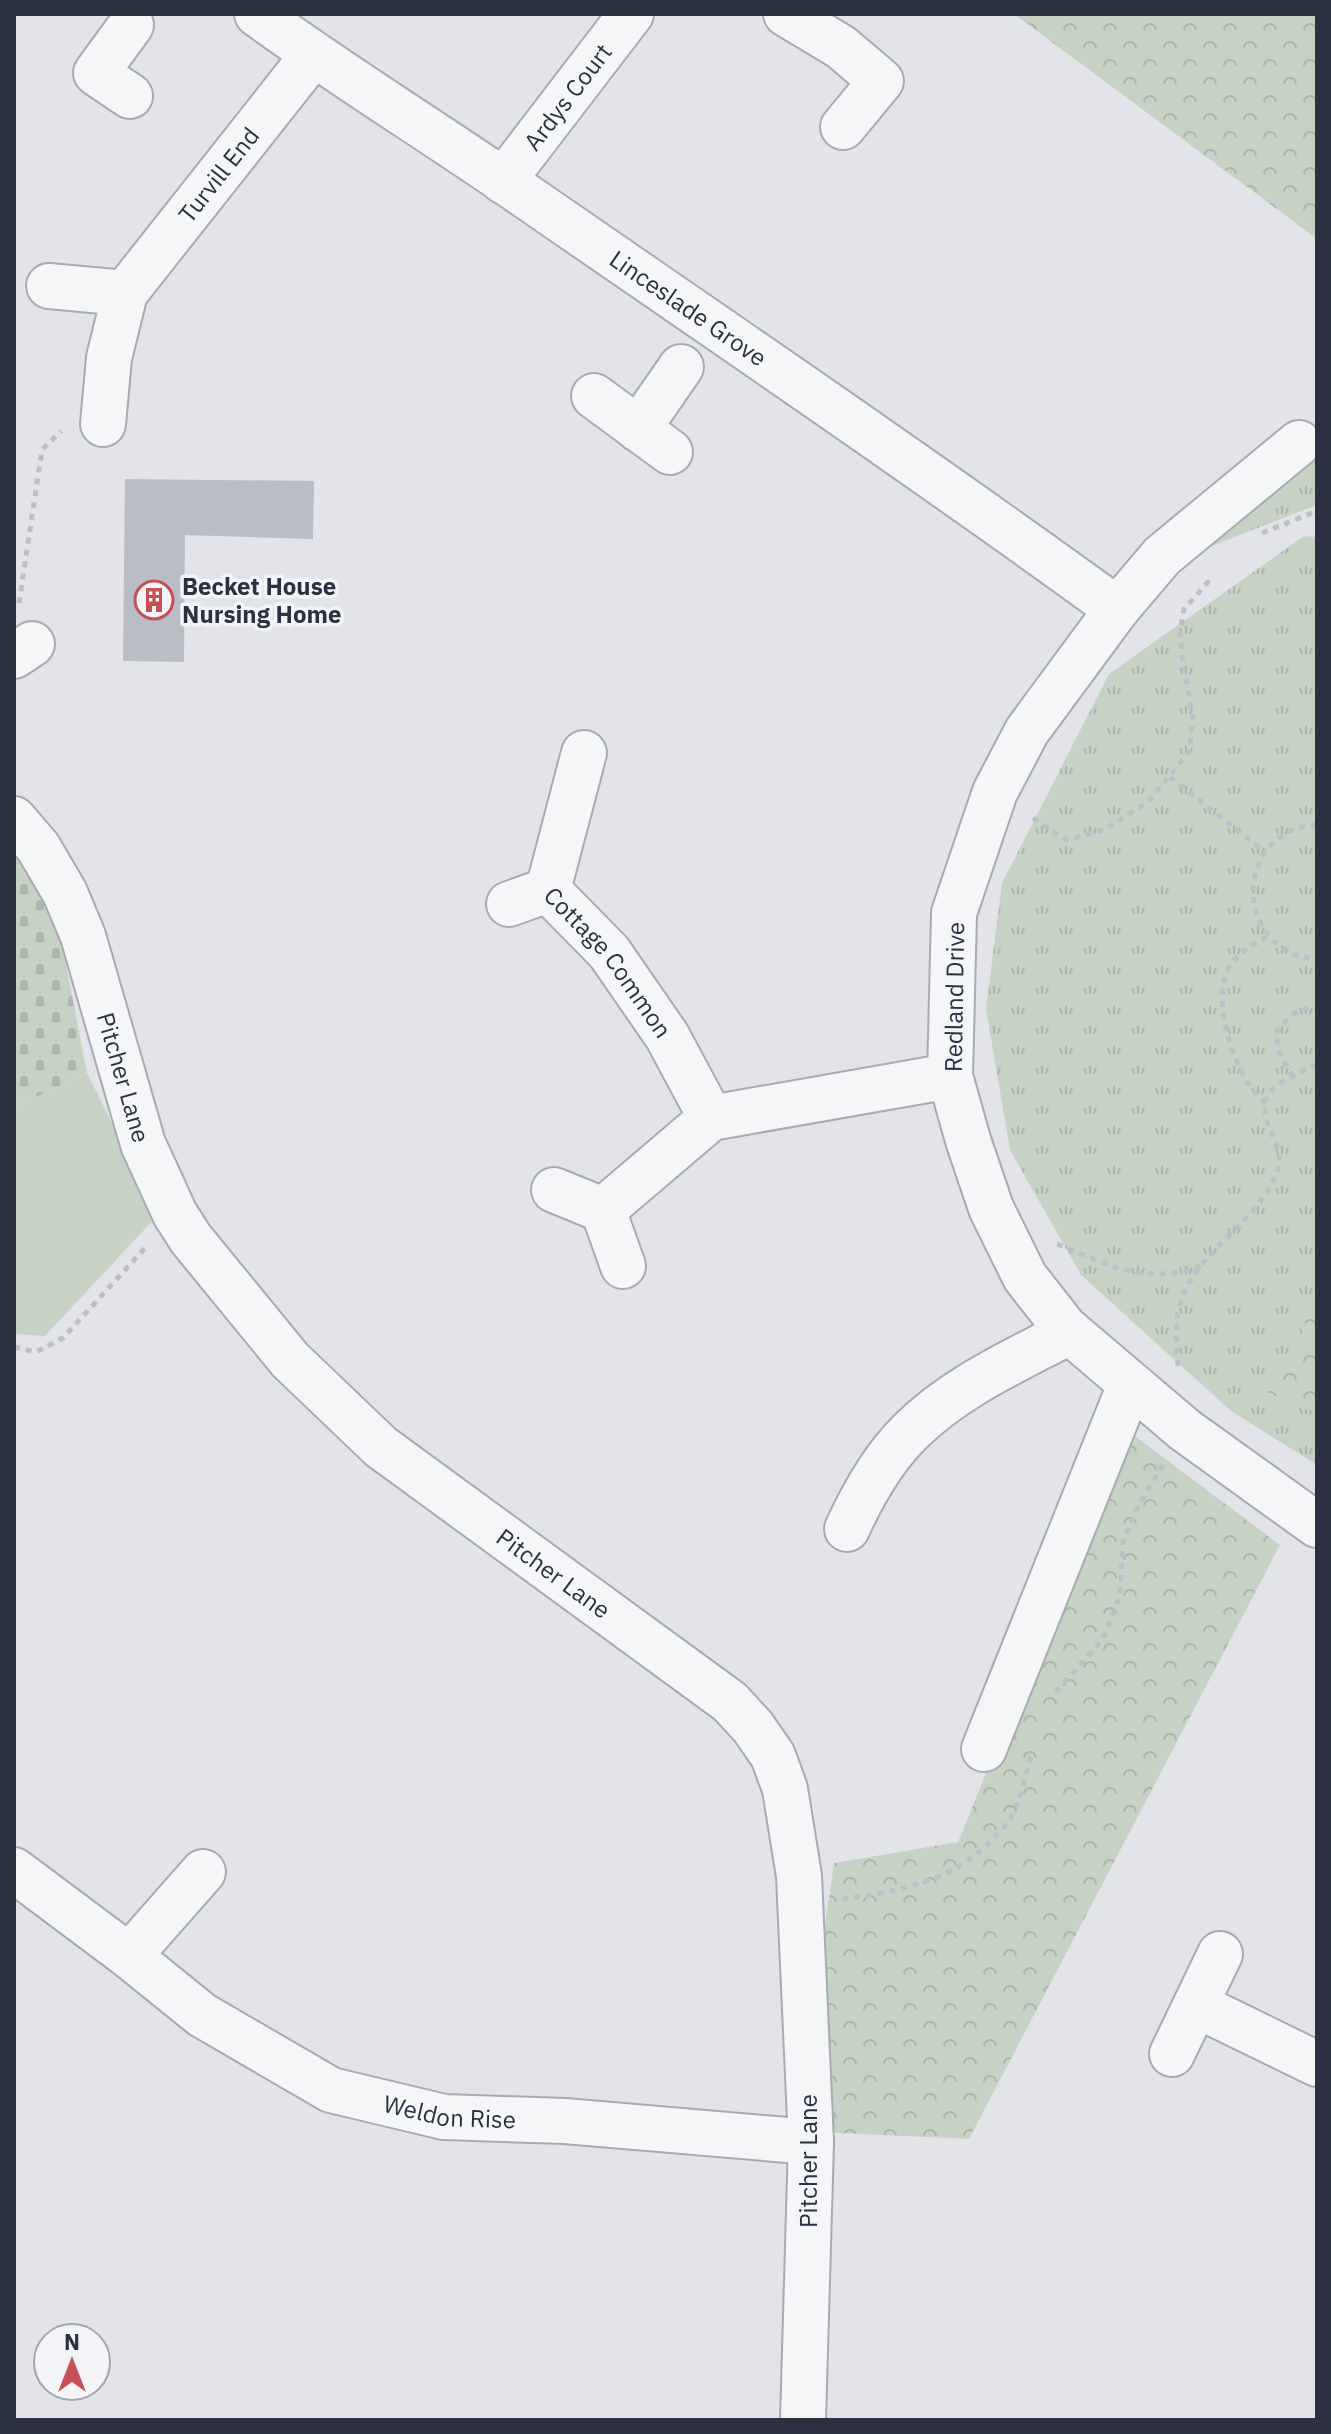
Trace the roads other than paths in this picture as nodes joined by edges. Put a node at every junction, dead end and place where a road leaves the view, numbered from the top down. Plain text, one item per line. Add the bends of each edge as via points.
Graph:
1 (257, 14) edge
2 (631, 14) edge
3 (786, 14) edge
4 (131, 25) dead end
5 (313, 55) junction
6 (130, 96) dead end
7 (843, 127) dead end
8 (503, 181) junction
9 (49, 286) dead end
10 (125, 293) junction
11 (695, 346) junction
12 (594, 396) dead end
13 (104, 419) road end
14 (1299, 443) dead end
15 (1117, 609) junction
16 (584, 753) dead end
17 (14, 819) edge
18 (950, 1076) junction
19 (711, 1118) junction
20 (554, 1190) dead end
21 (603, 1210) junction
22 (623, 1266) dead end
23 (1069, 1332) junction
24 (1130, 1385) junction
25 (1317, 1525) edge
26 (847, 1529) dead end
27 (984, 1749) dead end
28 (14, 1870) edge
29 (203, 1872) dead end
30 (1220, 1954) dead end
31 (129, 1956) junction
32 (1196, 2005) junction
33 (1172, 2054) dead end
34 (1317, 2064) edge
35 (811, 2142) junction
36 (803, 2420) edge

1 - 5 street, Linceslade Grove
2 - 8 street, Ardys Court
3 - 7 street via 841,47 881,81
4 - 6 street via 96,73
5 - 8 street, Linceslade Grove
5 - 10 street, Turvill End
8 - 11 street, Linceslade Grove
9 - 10 street
10 - 13 street, Turvill End via 109,358
11 - 12 street via 654,440
11 - 15 street, Linceslade Grove via 977,508
14 - 15 street, Redland Drive via 1162,556
15 - 18 street, Redland Drive via 1027,731 995,792 954,913
16 - 19 street, Cottage Common via 529,897 609,952 667,1036
17 - 35 street, Pitcher Lane via 65,893 143,1144 191,1239 290,1360 381,1447 730,1702 773,1756 785,1789 799,1876
18 - 19 street
18 - 23 street, Redland Drive via 991,1208 1025,1277
19 - 21 street
20 - 21 street
21 - 22 street
23 - 24 street, Redland Drive
23 - 26 street via 945,1402 910,1431 862,1496
24 - 25 street, Redland Drive
24 - 27 street
28 - 31 street, Weldon Rise
29 - 31 street
30 - 32 street
31 - 35 street, Weldon Rise via 202,2015 331,2090 444,2117 565,2121
32 - 33 street
32 - 34 street
35 - 36 street, Pitcher Lane

